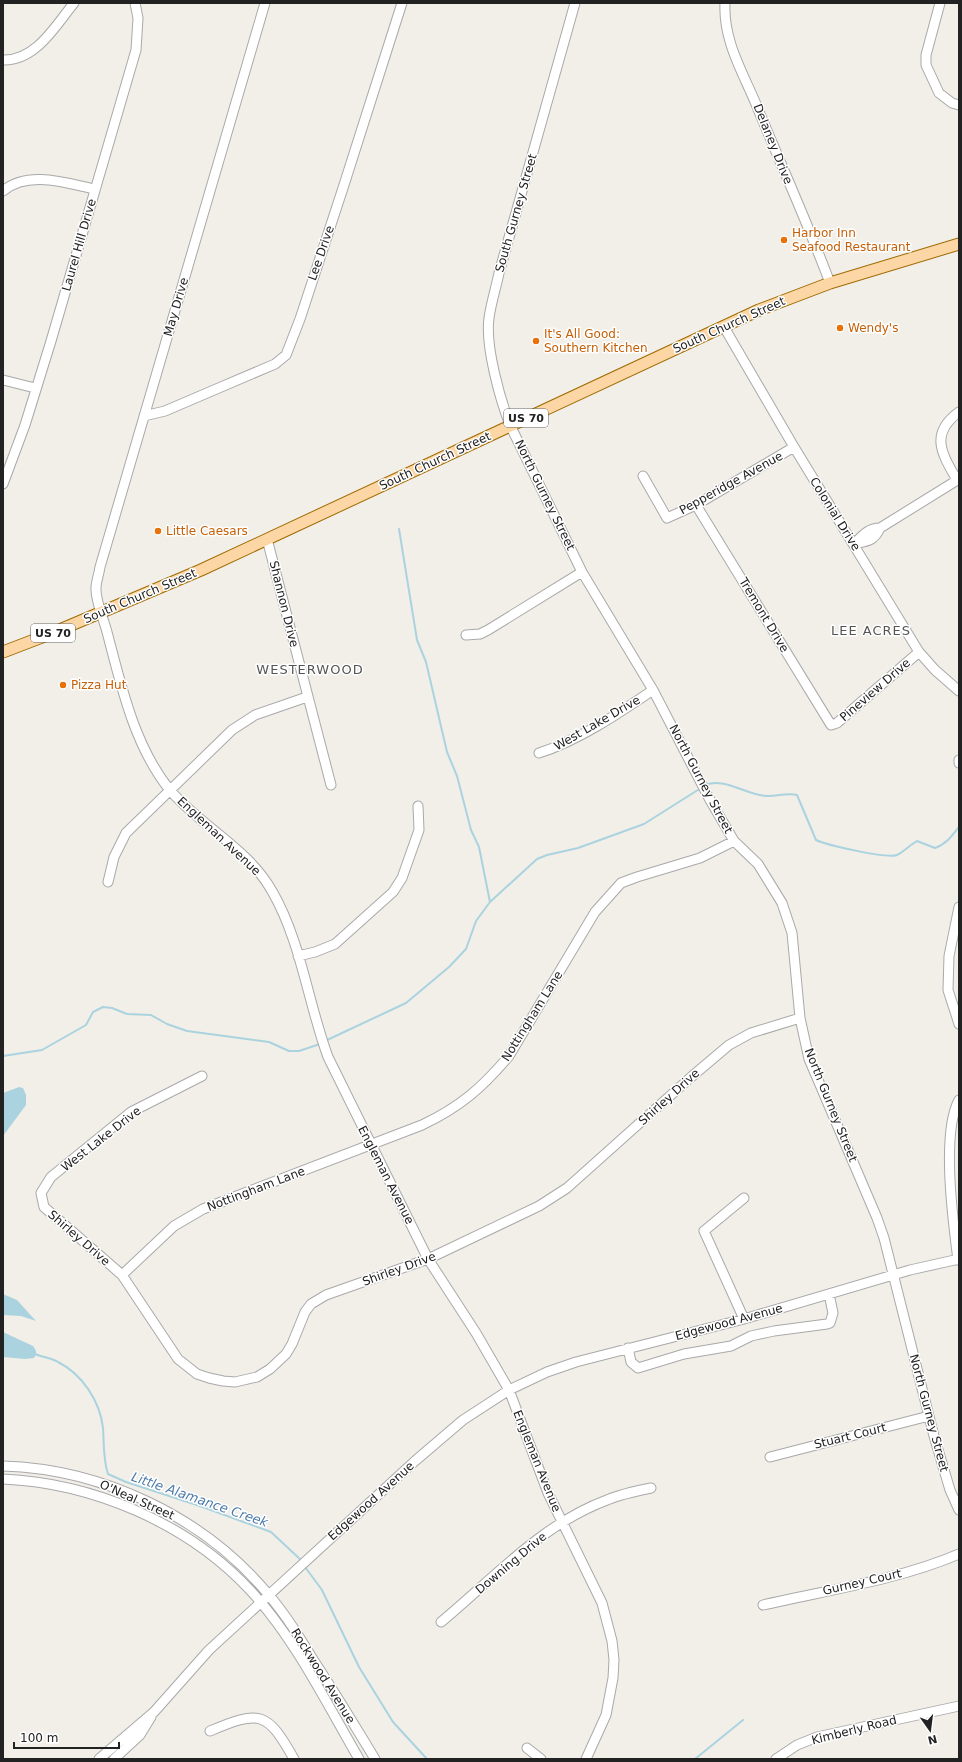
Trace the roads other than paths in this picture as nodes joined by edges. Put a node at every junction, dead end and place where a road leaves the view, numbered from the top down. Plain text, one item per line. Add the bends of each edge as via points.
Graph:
1 (74, 3) edge
2 (135, 3) edge
3 (265, 3) edge
4 (402, 3) edge
5 (575, 3) edge
6 (725, 3) edge
7 (940, 3) edge
8 (3, 60) edge
9 (959, 105) edge
10 (94, 189) junction
11 (3, 191) edge
12 (959, 244) edge
13 (830, 283) junction
14 (724, 327) junction
15 (3, 380) edge
16 (35, 388) junction
17 (959, 412) edge
18 (144, 416) junction
19 (510, 425) junction
20 (794, 447) junction
21 (643, 476) dead end
22 (958, 480) edge
23 (3, 484) edge
24 (696, 505) junction
25 (267, 539) junction
26 (854, 544) junction
27 (582, 572) junction
28 (101, 612) junction
29 (466, 635) dead end
30 (3, 652) edge
31 (919, 652) junction
32 (654, 690) junction
33 (959, 691) edge
34 (307, 697) junction
35 (831, 725) joint
36 (539, 753) dead end
37 (959, 760) edge
38 (959, 763) edge
39 (331, 785) dead end
40 (170, 789) junction
41 (418, 806) dead end
42 (734, 841) junction
43 (108, 882) dead end
44 (959, 907) edge
45 (298, 956) junction
46 (800, 1018) junction
47 (959, 1024) edge
48 (202, 1076) dead end
49 (959, 1100) edge
50 (371, 1145) junction
51 (744, 1198) dead end
52 (44, 1207) joint
53 (428, 1259) junction
54 (959, 1259) edge
55 (122, 1275) junction
56 (894, 1275) junction
57 (829, 1294) junction
58 (744, 1319) junction
59 (628, 1348) junction
60 (510, 1390) junction
61 (929, 1416) junction
62 (770, 1457) dead end
63 (3, 1466) edge
64 (3, 1479) edge
65 (651, 1488) dead end
66 (959, 1510) edge
67 (562, 1522) junction
68 (959, 1554) edge
69 (269, 1594) junction
70 (260, 1602) junction
71 (763, 1605) dead end
72 (441, 1622) dead end
73 (959, 1706) edge
74 (154, 1712) junction
75 (210, 1731) dead end
76 (527, 1748) dead end
77 (99, 1759) edge
78 (114, 1759) edge
79 (294, 1759) edge
80 (359, 1759) edge
81 (375, 1759) edge
82 (541, 1759) edge
83 (586, 1759) edge
84 (776, 1759) edge

1 - 8 street via 37,47 20,58
2 - 10 street, Laurel Hill Drive via 138,18 136,50
3 - 18 street, May Drive
4 - 18 street, Lee Drive via 300,319 286,355 275,364 165,411
5 - 19 street, South Gurney Street via 489,318 489,342
6 - 13 street, Delaney Drive via 725,19 731,50 754,98
7 - 9 street via 926,55 926,65 939,93
10 - 11 street via 45,179 22,182
10 - 16 street, Laurel Hill Drive via 70,277
12 - 13 main road, South Church Street / US 70
13 - 14 main road, South Church Street / US 70
14 - 19 main road, South Church Street / US 70
14 - 20 street, Colonial Drive
15 - 16 street
16 - 23 street, Laurel Hill Drive via 25,425
17 - 22 street via 951,418 940,440 941,450
18 - 28 street, May Drive via 100,568 96,589
19 - 25 main road, South Church Street / US 70
19 - 27 street, North Gurney Street
20 - 24 street, Pepperidge Avenue
20 - 26 street, Colonial Drive
21 - 24 street, Pepperidge Avenue via 667,518
22 - 26 street via 880,528 868,531
24 - 35 street, Tremont Drive
25 - 28 main road, South Church Street / US 70
25 - 34 street, Shannon Drive
26 - 31 street, Colonial Drive
27 - 29 street via 488,630 480,634
27 - 32 street, North Gurney Street
28 - 30 main road, South Church Street / US 70
28 - 40 street, Engleman Avenue via 137,733 153,766
31 - 33 street, Colonial Drive
31 - 35 street, Pineview Drive
32 - 36 street, West Lake Drive via 557,748
32 - 42 street, North Gurney Street via 710,800
34 - 39 street, Shannon Drive
34 - 40 street via 255,715 232,730
37 - 38 street
40 - 43 street via 126,833 114,857
40 - 45 street, Engleman Avenue via 259,872 282,910
41 - 45 street via 419,830 402,878 393,892 335,944
42 - 46 street, North Gurney Street via 758,864 782,903 788,918 794,948
42 - 50 street, Nottingham Lane via 700,858 621,884 595,912 524,1034 491,1077 472,1096 451,1111
44 - 47 street via 949,956 948,990
45 - 50 street, Engleman Avenue via 318,1031
46 - 53 street, Shirley Drive via 751,1033 729,1045 567,1188 552,1198
46 - 56 street, North Gurney Street via 810,1059 877,1218
48 - 52 street, West Lake Drive via 132,1112 51,1177 41,1193
49 - 54 street via 954,1108 951,1127 952,1214
50 - 53 street, Engleman Avenue
50 - 55 street, Nottingham Lane via 203,1209 174,1226
51 - 58 street via 704,1230
52 - 55 street, Shirley Drive
53 - 55 street, Shirley Drive via 326,1294 311,1304 305,1312 292,1344 270,1370 257,1377 235,1382 197,1374 178,1359
53 - 60 street, Engleman Avenue
54 - 56 street, Edgewood Avenue
56 - 57 street, Edgewood Avenue
56 - 61 street, North Gurney Street
57 - 58 street, Edgewood Avenue
57 - 59 street, Edgewood Avenue via 833,1313 830,1323 827,1324 751,1336 731,1346 684,1354 638,1368 631,1362
58 - 59 street, Edgewood Avenue
59 - 60 street, Edgewood Avenue via 550,1371
60 - 67 street, Engleman Avenue via 538,1468
60 - 69 street, Edgewood Avenue via 447,1432
61 - 62 street, Stuart Court
61 - 66 street, North Gurney Street via 950,1490
63 - 69 street, O'Neal Street via 33,1468 84,1478 108,1485 161,1508 231,1556
64 - 70 street, O'Neal Street via 60,1486 118,1504 146,1516 196,1543 232,1572
65 - 67 street, Downing Drive via 607,1499
67 - 72 street, Downing Drive via 522,1552
67 - 83 street, Engleman Avenue via 602,1603 614,1660 611,1697 606,1715
68 - 71 street, Gurney Court via 909,1571
69 - 70 street, Edgewood Avenue
69 - 81 street, Rockwood Avenue via 293,1627
70 - 74 street, Edgewood Avenue via 209,1650
70 - 80 street, Rockwood Avenue via 292,1646
73 - 84 street, Kimberly Road via 817,1738 797,1745
74 - 77 street, Edgewood Avenue
74 - 78 street, Edgewood Avenue via 140,1735
75 - 79 street via 234,1721 256,1717 273,1726
76 - 82 street

